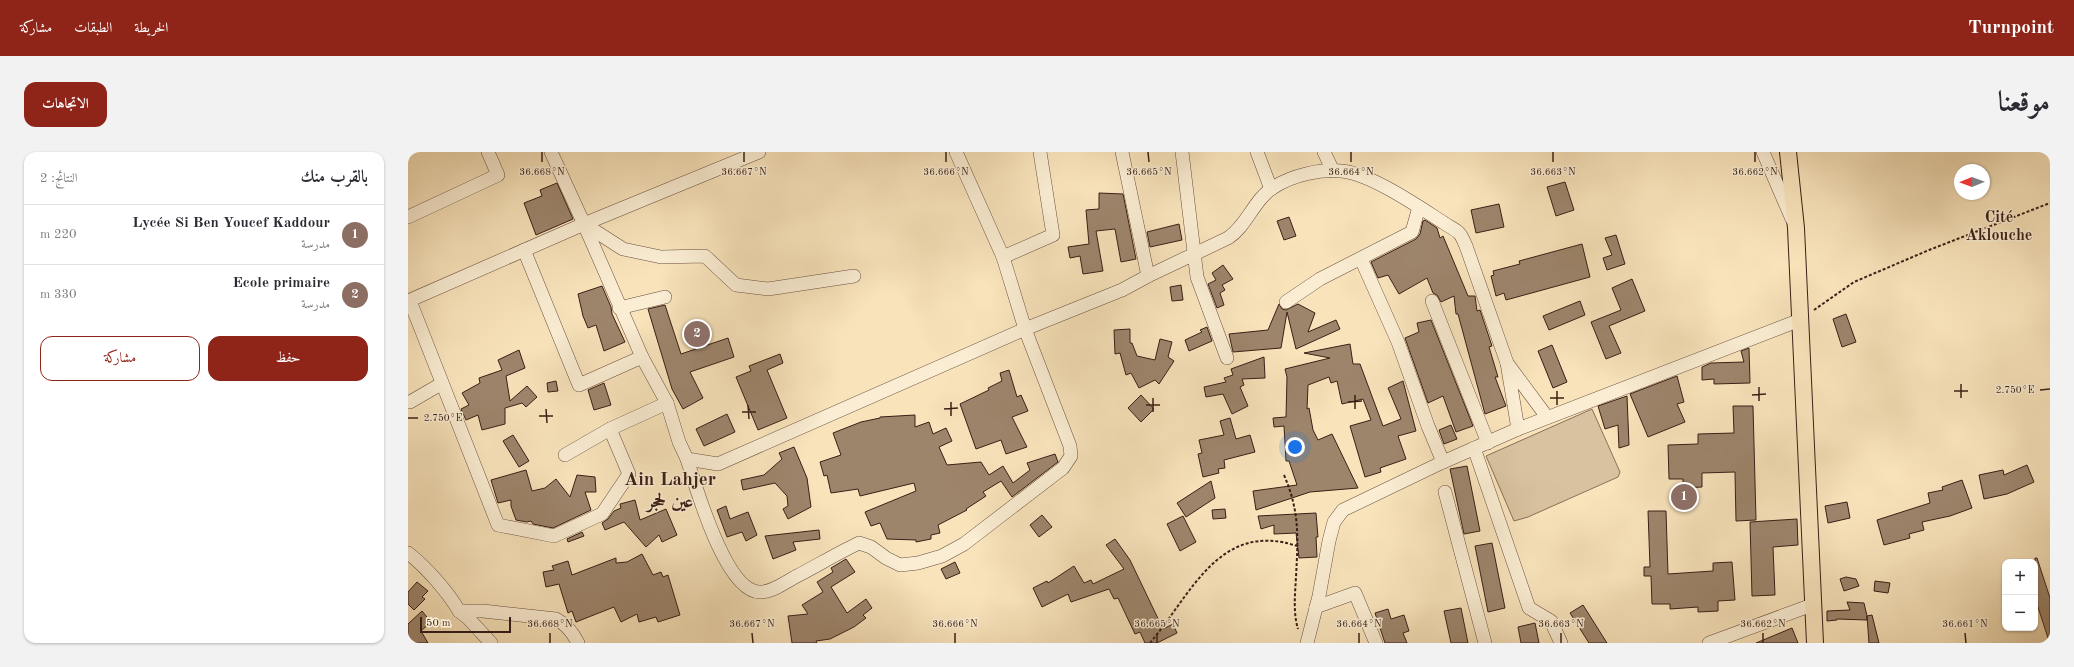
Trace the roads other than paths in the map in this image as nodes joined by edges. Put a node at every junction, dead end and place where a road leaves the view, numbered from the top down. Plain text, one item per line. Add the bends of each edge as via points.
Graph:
1 (488, 152) edge
2 (551, 152) edge
3 (759, 152) edge
4 (956, 152) edge
5 (1040, 152) edge
6 (1122, 152) edge
7 (1182, 152) edge
8 (1257, 152) edge
9 (1324, 152) edge
10 (1763, 152) edge
11 (1788, 152) edge
12 (1333, 171) junction
13 (1271, 189) junction
14 (1419, 207) junction
15 (408, 217) edge
16 (584, 224) junction
17 (1796, 228) junction
18 (524, 250) junction
19 (1195, 253) junction
20 (1003, 257) junction
21 (1361, 259) junction
22 (854, 276) dead end
23 (1148, 276) junction
24 (665, 297) dead end
25 (409, 301) edge
26 (1432, 301) dead end
27 (1286, 302) dead end
28 (619, 308) junction
29 (1800, 320) junction
30 (1025, 329) junction
31 (642, 358) junction
32 (1227, 358) dead end
33 (1507, 363) junction
34 (441, 384) junction
35 (408, 402) edge
36 (666, 403) junction
37 (1547, 417) junction
38 (610, 429) junction
39 (1518, 429) junction
40 (1488, 442) junction
41 (1474, 448) junction
42 (565, 455) dead end
43 (687, 459) junction
44 (1443, 462) junction
45 (1445, 492) dead end
46 (408, 553) edge
47 (1812, 605) junction
48 (1316, 607) junction
49 (459, 611) junction
50 (491, 643) edge
51 (578, 643) edge
52 (1307, 643) edge
53 (1376, 643) edge
54 (1485, 643) edge
55 (1561, 643) edge
56 (1709, 643) edge
57 (1815, 643) edge

1 - 15 street via 498,175
2 - 16 street
3 - 16 street
4 - 20 street
5 - 20 street via 1053,236
6 - 23 street
7 - 19 street
8 - 13 street
9 - 12 street
10 - 17 street
11 - 17 main road
12 - 13 street via 1326,170 1298,177
12 - 14 street via 1343,171 1370,180
13 - 19 street via 1263,195 1235,233
14 - 21 street via 1412,232
14 - 33 street via 1459,233 1466,246
16 - 18 street
16 - 22 street via 623,249 661,257 705,256 736,285 768,289
16 - 28 street
17 - 29 main road
18 - 25 street
18 - 31 street via 579,385
19 - 23 street
19 - 32 street via 1199,284
20 - 30 street
21 - 27 street via 1320,280
21 - 44 street via 1398,342
23 - 30 street via 1122,290
24 - 28 street
25 - 34 street
26 - 40 street
28 - 31 street
29 - 37 street
29 - 47 main road
30 - 43 street via 718,464
30 - 43 street via 1070,446 1071,456 1063,468 964,544 931,560 900,565 871,547 859,543 778,586 761,592 747,588 725,559 710,528
31 - 36 street
33 - 37 street
33 - 39 street
34 - 35 street
34 - 38 street via 498,525 554,536 602,514 629,474
36 - 38 street
36 - 43 street
37 - 39 street
38 - 42 street
39 - 40 street
40 - 41 street
41 - 44 street
41 - 55 street via 1529,608 1551,621
44 - 48 street via 1344,510 1334,522
45 - 54 street
46 - 49 street via 454,602
47 - 56 street
47 - 57 main road
48 - 52 street
48 - 53 street via 1355,593
49 - 50 street
49 - 51 street via 556,619 563,622

